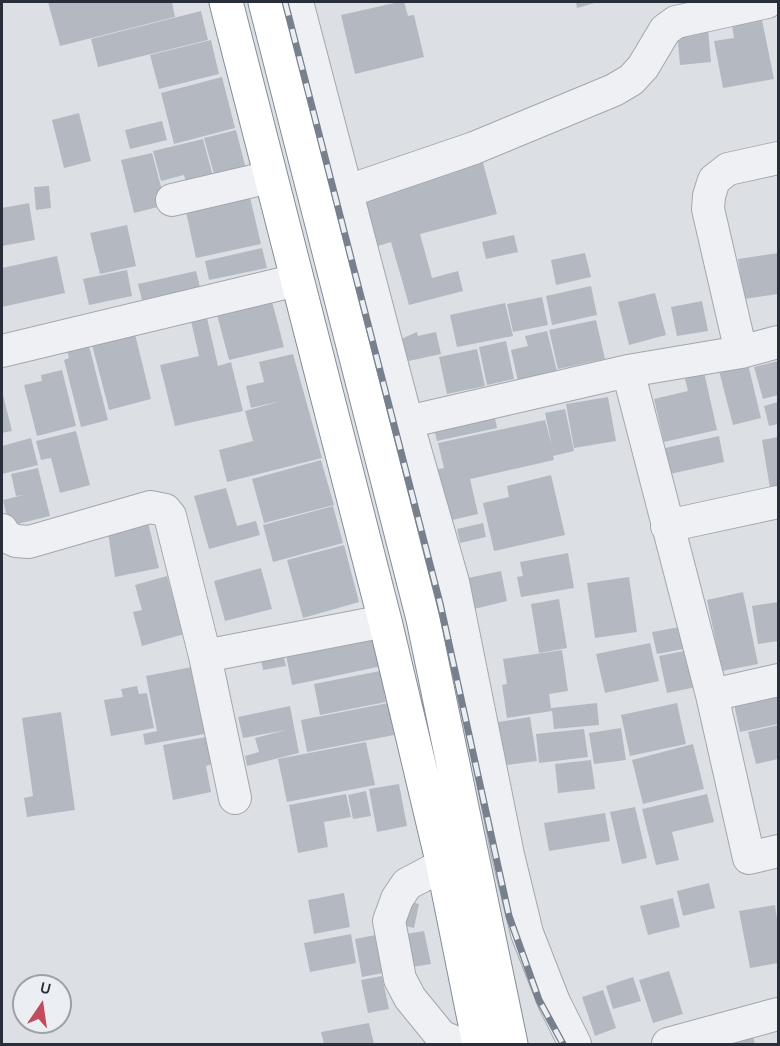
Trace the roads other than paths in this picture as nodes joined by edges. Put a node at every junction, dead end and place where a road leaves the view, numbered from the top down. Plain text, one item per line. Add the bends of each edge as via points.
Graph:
1 (226, 2) edge
2 (265, 2) edge
3 (297, 2) edge
4 (767, 2) edge
5 (778, 158) edge
6 (270, 177) junction
7 (348, 191) junction
8 (172, 201) dead end
9 (297, 280) junction
10 (778, 342) edge
11 (2, 351) edge
12 (741, 352) junction
13 (628, 371) junction
14 (407, 422) junction
15 (778, 502) edge
16 (667, 526) junction
17 (2, 530) edge
18 (385, 621) junction
19 (206, 656) junction
20 (778, 680) edge
21 (712, 695) junction
22 (235, 798) dead end
23 (778, 851) edge
24 (443, 865) junction
25 (778, 1014) edge
26 (458, 1044) edge
27 (479, 1044) edge
28 (511, 1044) edge
29 (575, 1044) edge
30 (668, 1044) edge

1 - 6 highway
2 - 28 highway via 423,619
3 - 7 street
4 - 7 street via 676,22 665,30 643,67 614,90 474,148
5 - 12 street via 728,169 714,180 709,196 708,209
6 - 8 street
6 - 9 highway
7 - 14 street
9 - 11 street
9 - 18 highway
10 - 12 street
12 - 13 street
13 - 14 street
13 - 16 street
14 - 29 street via 453,582 527,933
15 - 16 street
16 - 21 street
17 - 19 street via 16,541 29,542 150,507 165,510 170,516
18 - 19 street
18 - 24 highway
19 - 22 street
20 - 21 street
21 - 23 street via 749,858
24 - 26 street via 407,884 389,921 400,979 410,999 441,1036
24 - 27 highway
25 - 30 street

